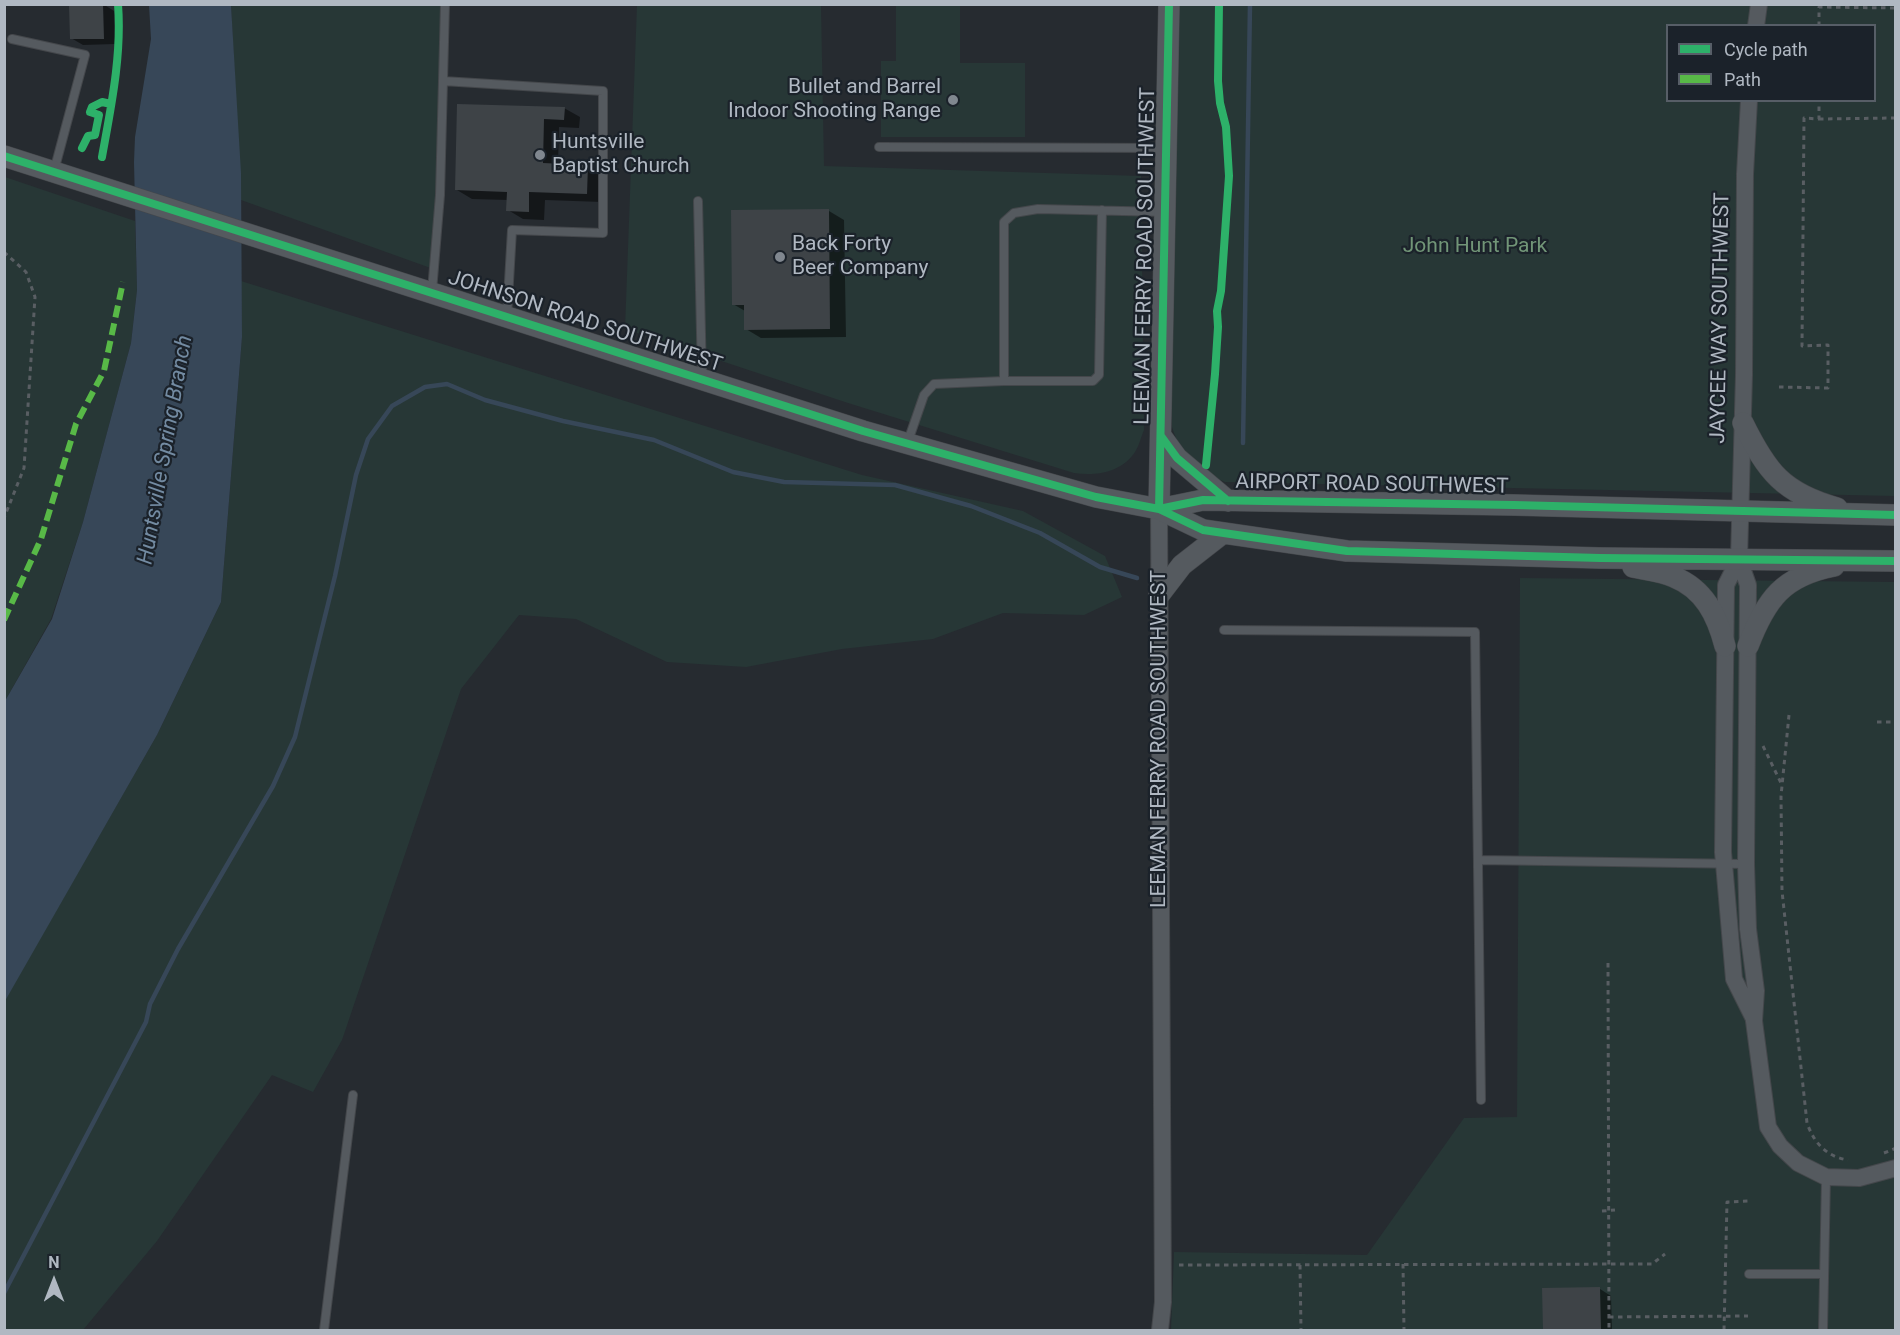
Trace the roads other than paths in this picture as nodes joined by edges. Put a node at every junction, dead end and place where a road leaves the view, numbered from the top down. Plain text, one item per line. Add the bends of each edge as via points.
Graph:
1 (445, 4) edge
2 (1169, 4) edge
3 (1759, 4) edge
4 (1756, 24) edge
5 (12, 39) dead end
6 (443, 81) junction
7 (1749, 102) edge
8 (879, 147) dead end
9 (1167, 148) junction
10 (4, 156) edge
11 (53, 172) junction
12 (698, 201) dead end
13 (1102, 210) junction
14 (1165, 212) junction
15 (432, 291) junction
16 (507, 316) junction
17 (702, 379) junction
18 (1004, 381) junction
19 (1743, 423) junction
20 (1161, 436) junction
21 (907, 444) junction
22 (1228, 501) junction
23 (1159, 509) junction
24 (1740, 512) junction
25 (1861, 514) junction
26 (1896, 515) edge
27 (1223, 533) junction
28 (1600, 558) junction
29 (1739, 559) junction
30 (1863, 561) junction
31 (1896, 561) edge
32 (1160, 595) junction
33 (1224, 630) dead end
34 (1725, 646) junction
35 (1748, 646) junction
36 (1478, 860) junction
37 (1724, 863) junction
38 (1746, 864) junction
39 (1754, 1021) junction
40 (353, 1095) dead end
41 (1481, 1100) dead end
42 (1896, 1168) edge
43 (1826, 1177) junction
44 (1749, 1274) dead end
45 (1824, 1274) junction
46 (324, 1330) edge
47 (1160, 1330) edge
48 (1823, 1330) edge

1 - 6 lane
2 - 9 street, LEEMAN FERRY ROAD SOUTHWEST
3 - 4 street
5 - 11 lane via 85,55
6 - 15 lane
6 - 16 lane via 603,92 603,233 512,230
7 - 19 street, JAYCEE WAY SOUTHWEST
8 - 9 lane
9 - 14 street, LEEMAN FERRY ROAD SOUTHWEST
10 - 11 street, JOHNSON ROAD SOUTHWEST
11 - 15 street, JOHNSON ROAD SOUTHWEST
12 - 17 lane
13 - 14 lane
13 - 18 lane via 1038,209 1014,213 1004,222
13 - 18 lane via 1099,375 1093,381
14 - 20 street, LEEMAN FERRY ROAD SOUTHWEST
15 - 16 street, JOHNSON ROAD SOUTHWEST
16 - 17 street, JOHNSON ROAD SOUTHWEST
17 - 21 street, JOHNSON ROAD SOUTHWEST
18 - 21 lane via 934,384 924,395
19 - 24 street, JAYCEE WAY SOUTHWEST
19 - 25 street via 1772,473 1795,493
20 - 22 street via 1184,465
20 - 23 street, LEEMAN FERRY ROAD SOUTHWEST
21 - 23 street, JOHNSON ROAD SOUTHWEST via 1096,497
22 - 23 street, AIRPORT ROAD SOUTHWEST via 1203,500
22 - 24 street, AIRPORT ROAD SOUTHWEST
23 - 27 street via 1203,530
23 - 32 street, LEEMAN FERRY ROAD SOUTHWEST
24 - 25 street, AIRPORT ROAD SOUTHWEST
24 - 29 street, JAYCEE WAY SOUTHWEST
25 - 26 street, AIRPORT ROAD SOUTHWEST
27 - 28 street via 1347,551
27 - 32 street via 1182,565
28 - 29 street
28 - 34 street via 1672,576 1692,586 1718,621
29 - 30 street
29 - 34 street via 1726,585
29 - 35 street via 1748,585
30 - 31 street
30 - 35 street via 1800,577 1779,591 1758,618
32 - 47 street, LEEMAN FERRY ROAD SOUTHWEST via 1163,1302
33 - 36 lane via 1475,632
34 - 37 street
35 - 38 street
36 - 37 lane
36 - 41 lane
37 - 38 lane
37 - 39 street via 1734,979
38 - 39 street via 1756,992
39 - 43 street via 1768,1127 1798,1163
40 - 46 lane
42 - 43 street via 1859,1178
43 - 45 lane
44 - 45 lane
45 - 48 lane

